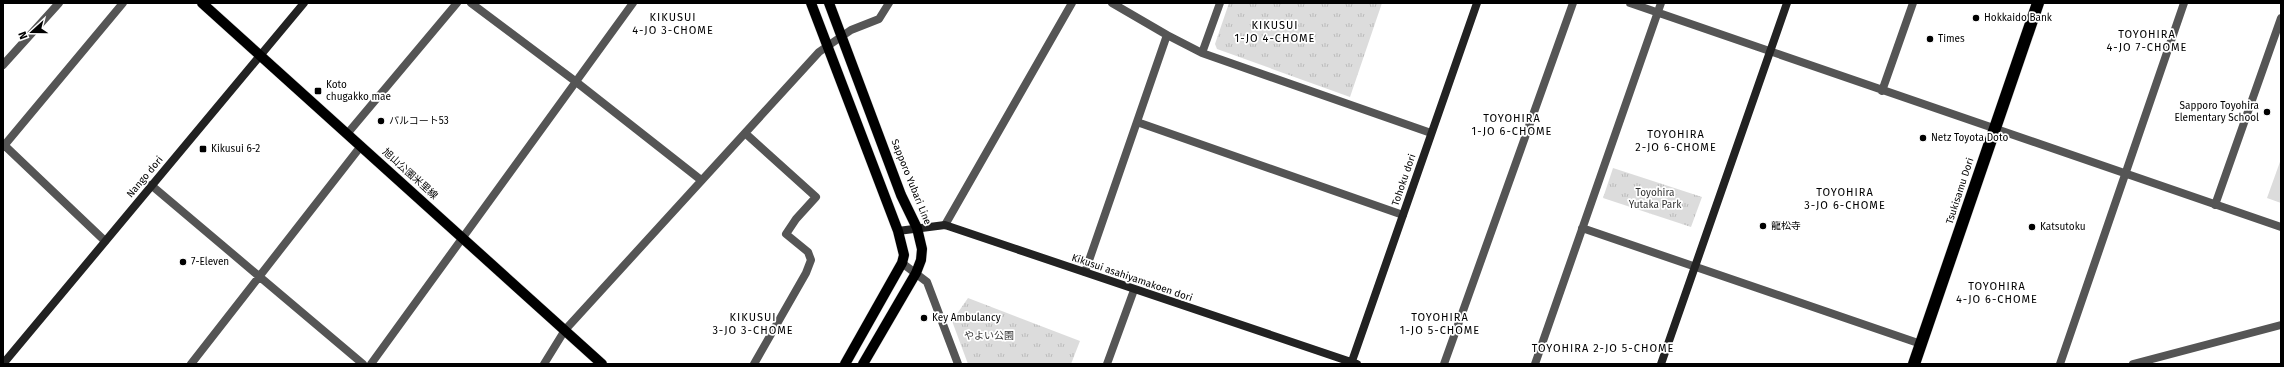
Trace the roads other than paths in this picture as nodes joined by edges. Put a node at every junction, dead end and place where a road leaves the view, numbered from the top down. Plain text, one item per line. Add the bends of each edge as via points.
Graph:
1 (59, 3) edge
2 (122, 3) edge
3 (202, 3) edge
4 (304, 3) edge
5 (457, 3) edge
6 (471, 3) edge
7 (633, 3) edge
8 (811, 3) edge
9 (829, 3) edge
10 (889, 3) edge
11 (1072, 3) edge
12 (1112, 3) edge
13 (1220, 3) edge
14 (1476, 3) edge
15 (1573, 3) edge
16 (1630, 3) edge
17 (1661, 3) edge
18 (1787, 3) edge
19 (1913, 3) edge
20 (2038, 3) edge
21 (2184, 3) edge
22 (1658, 12) junction
23 (2281, 18) edge
24 (1168, 35) junction
25 (842, 36) junction
26 (827, 46) junction
27 (1770, 52) junction
28 (1202, 53) junction
29 (260, 55) junction
30 (3, 65) edge
31 (575, 80) junction
32 (1882, 91) junction
33 (1136, 122) junction
34 (1993, 128) junction
35 (745, 133) junction
36 (1431, 133) junction
37 (347, 134) junction
38 (4, 145) edge
39 (362, 146) junction
40 (2124, 173) junction
41 (701, 180) junction
42 (151, 185) junction
43 (2215, 205) junction
44 (1403, 215) junction
45 (945, 225) junction
46 (917, 228) junction
47 (1582, 228) junction
48 (2281, 228) edge
49 (898, 231) junction
50 (461, 237) junction
51 (105, 241) junction
52 (902, 263) junction
53 (1695, 266) junction
54 (1084, 272) junction
55 (916, 273) junction
56 (259, 276) junction
57 (1134, 290) junction
58 (2281, 325) edge
59 (565, 330) junction
60 (1920, 344) junction
61 (1354, 363) edge
62 (3, 364) edge
63 (191, 364) edge
64 (363, 364) edge
65 (371, 364) edge
66 (544, 364) edge
67 (602, 364) edge
68 (754, 364) edge
69 (845, 364) edge
70 (863, 364) edge
71 (958, 364) edge
72 (1107, 364) edge
73 (1444, 364) edge
74 (1535, 364) edge
75 (1661, 364) edge
76 (1914, 364) edge
77 (2060, 364) edge
78 (2133, 364) edge

1 - 30 street
2 - 38 street
3 - 29 main road, 旭山公園米里線
4 - 29 street, Nango dori
5 - 37 street
6 - 31 street
7 - 31 street
8 - 26 main road
9 - 25 main road, Sapporo Yubari Line
10 - 25 street via 879,19
11 - 45 street
12 - 24 street
13 - 28 street
14 - 36 street, Tohoku dori
15 - 73 street
16 - 22 street
17 - 22 street
18 - 27 street
19 - 32 street
20 - 34 highway, Tsukisamu Dori
21 - 40 street
22 - 27 street
22 - 47 street
23 - 43 street
24 - 28 street
24 - 33 street
25 - 26 street
25 - 46 main road, Sapporo Yubari Line via 901,195
26 - 35 street
26 - 49 main road
27 - 32 street
27 - 53 street
28 - 36 street
29 - 37 main road, 旭山公園米里線
29 - 42 street, Nango dori
31 - 41 street
31 - 50 street
32 - 34 street
33 - 44 street
33 - 54 street
34 - 40 street
34 - 60 highway, Tsukisamu Dori
35 - 41 street
35 - 68 street via 816,197 786,234 808,252 810,260 806,273
36 - 44 street, Tohoku dori
37 - 39 main road, 旭山公園米里線
38 - 51 street
39 - 50 main road, 旭山公園米里線
39 - 56 street
40 - 43 street
40 - 77 street
41 - 59 street
42 - 51 street, Nango dori
42 - 56 street
43 - 48 street
44 - 61 street, Tohoku dori
45 - 46 street, Kikusui asahiyamakoen dori
45 - 54 street, Kikusui asahiyamakoen dori
46 - 49 street, Kikusui asahiyamakoen dori
46 - 55 main road, Sapporo Yubari Line via 922,249
47 - 53 street
47 - 74 street
49 - 52 main road via 904,255
50 - 59 main road, 旭山公園米里線
50 - 65 street
51 - 62 street, Nango dori
52 - 55 street
52 - 69 main road
53 - 60 street
53 - 75 street
54 - 57 street, Kikusui asahiyamakoen dori
55 - 70 main road, Sapporo Yubari Line
55 - 71 street via 927,282
56 - 63 street
56 - 64 street
57 - 61 street, Kikusui asahiyamakoen dori
57 - 72 street
58 - 78 street
59 - 66 street
59 - 67 main road, 旭山公園米里線
60 - 76 highway, Tsukisamu Dori

